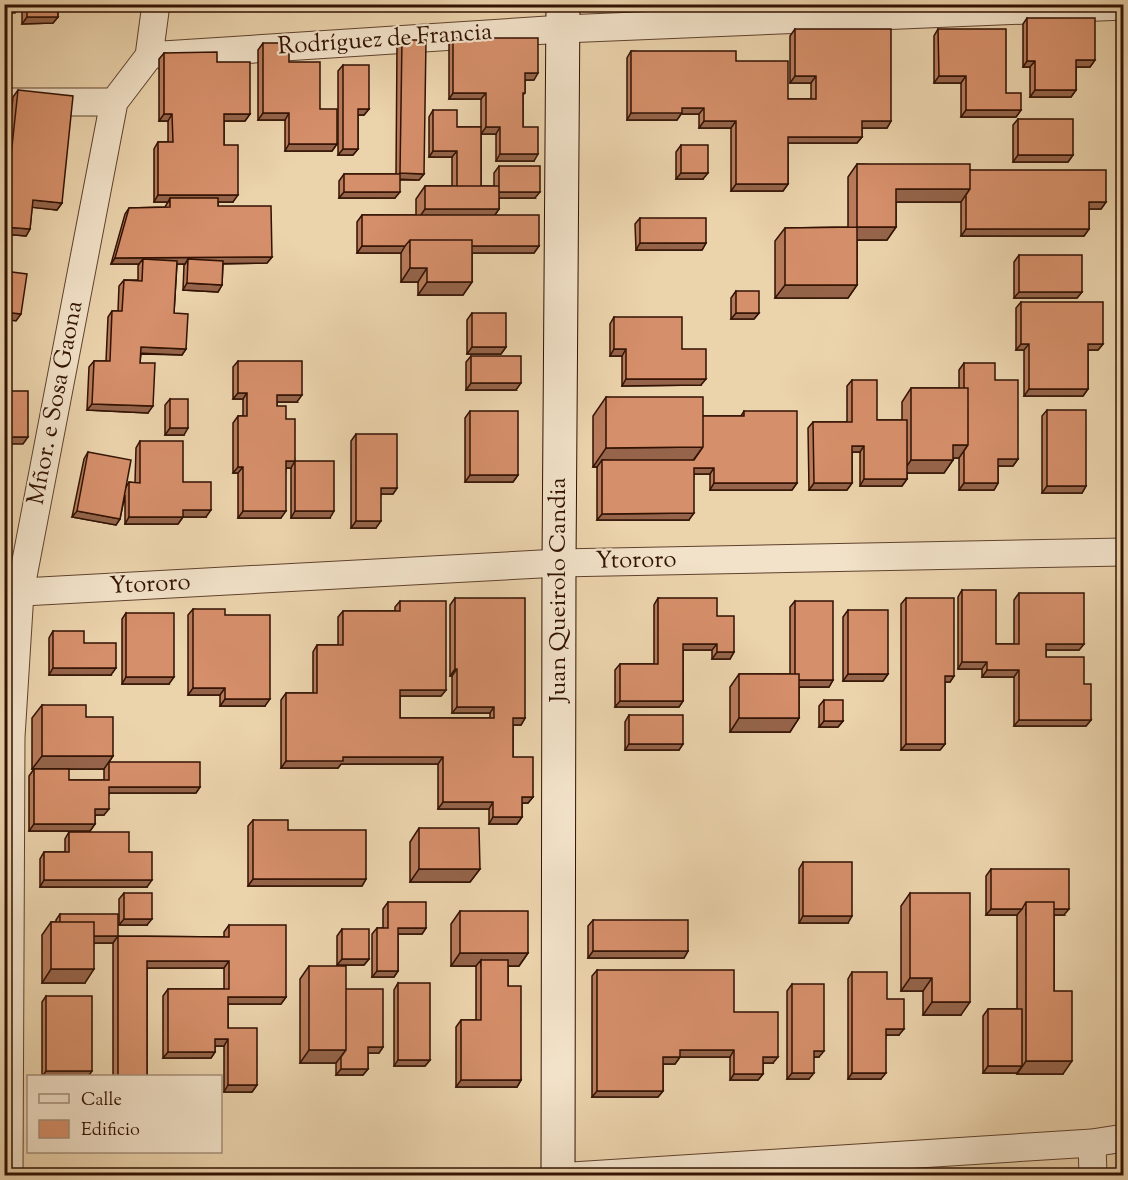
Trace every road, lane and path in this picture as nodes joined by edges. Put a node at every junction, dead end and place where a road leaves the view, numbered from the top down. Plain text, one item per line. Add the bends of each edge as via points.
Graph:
1 (156, 4) edge
2 (1124, 6) edge
3 (563, 16) edge
4 (149, 56) junction
5 (4, 102) edge
6 (114, 102) junction
7 (1124, 552) edge
8 (559, 563) junction
9 (12, 592) edge
10 (1124, 1138) edge
11 (1092, 1143) junction
12 (9, 1176) edge
13 (558, 1176) edge
14 (572, 1176) edge
15 (1092, 1176) edge

1 - 4 street, Mñor. e Sosa Gaona
2 - 3 street, Rodríguez de Francia
3 - 4 street, Rodríguez de Francia
3 - 8 street, Juan Queirolo Candia
4 - 6 street, Mñor. e Sosa Gaona
5 - 6 street
6 - 9 street, Mñor. e Sosa Gaona
7 - 8 street, Ytororo
8 - 9 street, Ytororo
8 - 13 street, Juan Queirolo Candia
9 - 12 street, Mñor. e Sosa Gaona
10 - 11 street
11 - 14 street
11 - 15 street

